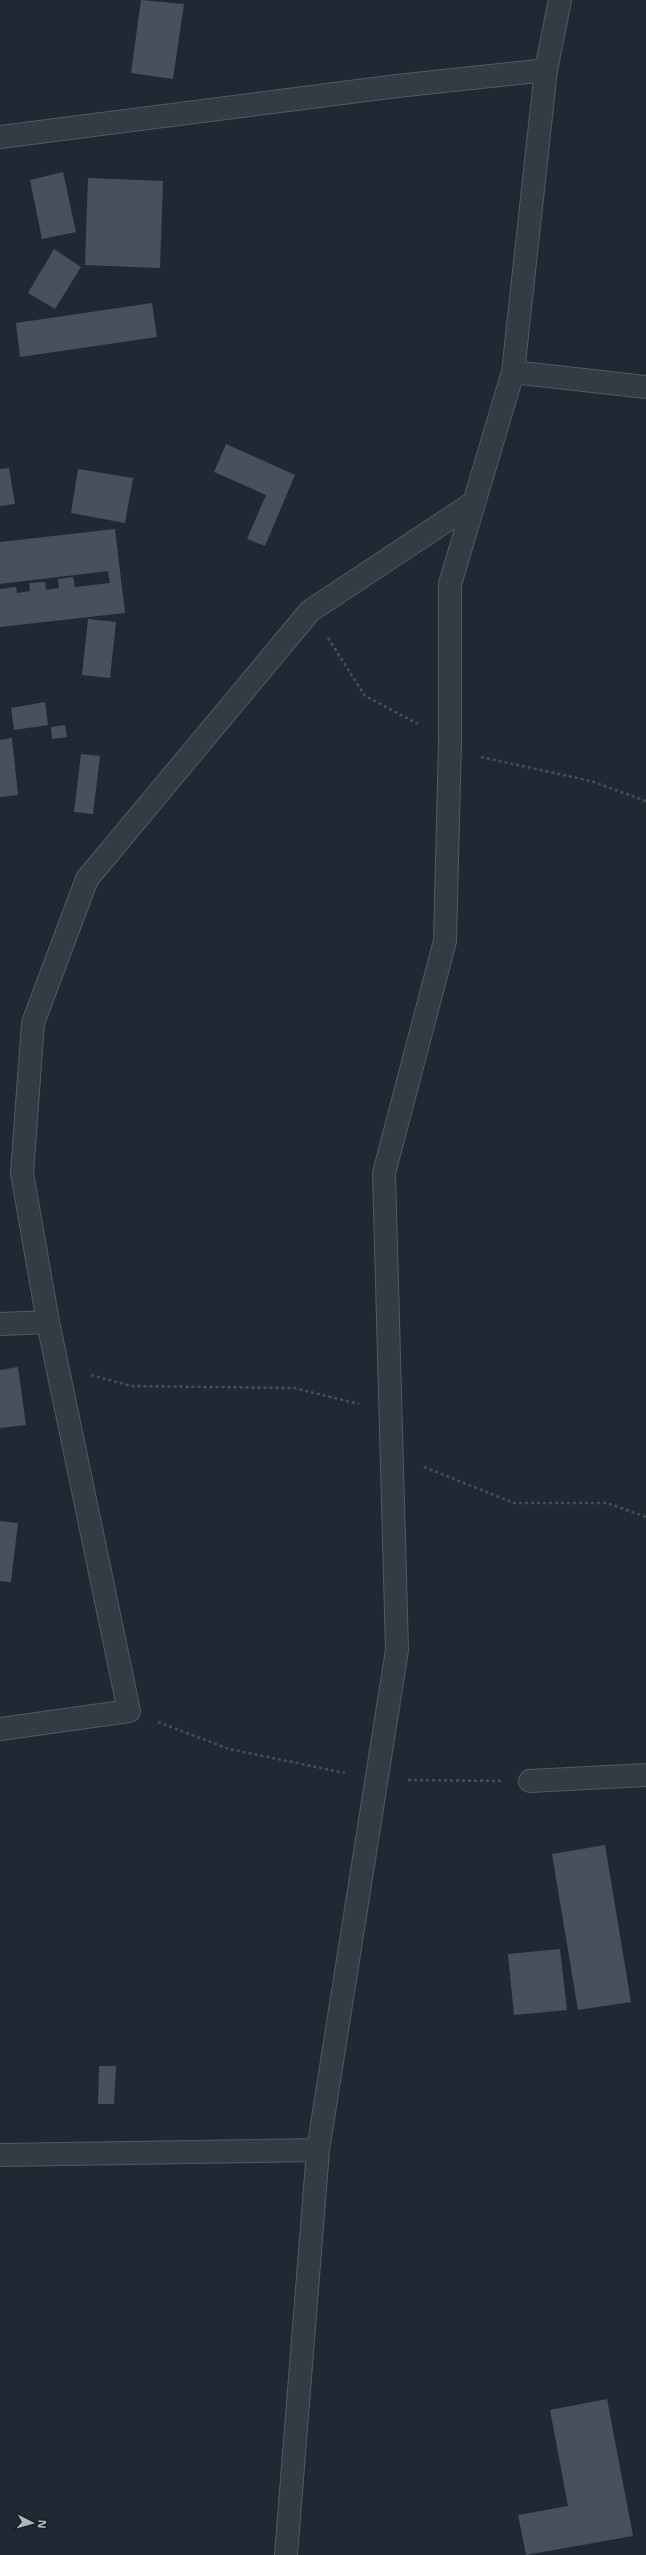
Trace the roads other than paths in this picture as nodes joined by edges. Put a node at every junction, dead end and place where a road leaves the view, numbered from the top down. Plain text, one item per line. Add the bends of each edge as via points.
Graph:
1 (560, 0) edge
2 (546, 70) junction
3 (0, 137) edge
4 (513, 372) junction
5 (646, 387) edge
6 (473, 503) junction
7 (48, 1322) junction
8 (0, 1324) edge
9 (0, 1729) edge
10 (646, 1775) edge
11 (530, 1781) road end
12 (318, 2150) junction
13 (0, 2155) edge
14 (286, 2555) edge

1 - 2 street
2 - 3 street via 397,86
2 - 4 street
4 - 5 street
4 - 6 street
6 - 7 street via 310,611 87,879 33,1024 22,1173
6 - 12 street via 450,584 450,741 445,942 384,1173 397,1650
7 - 8 street
7 - 9 street via 129,1711
10 - 11 street
12 - 13 street
12 - 14 street

